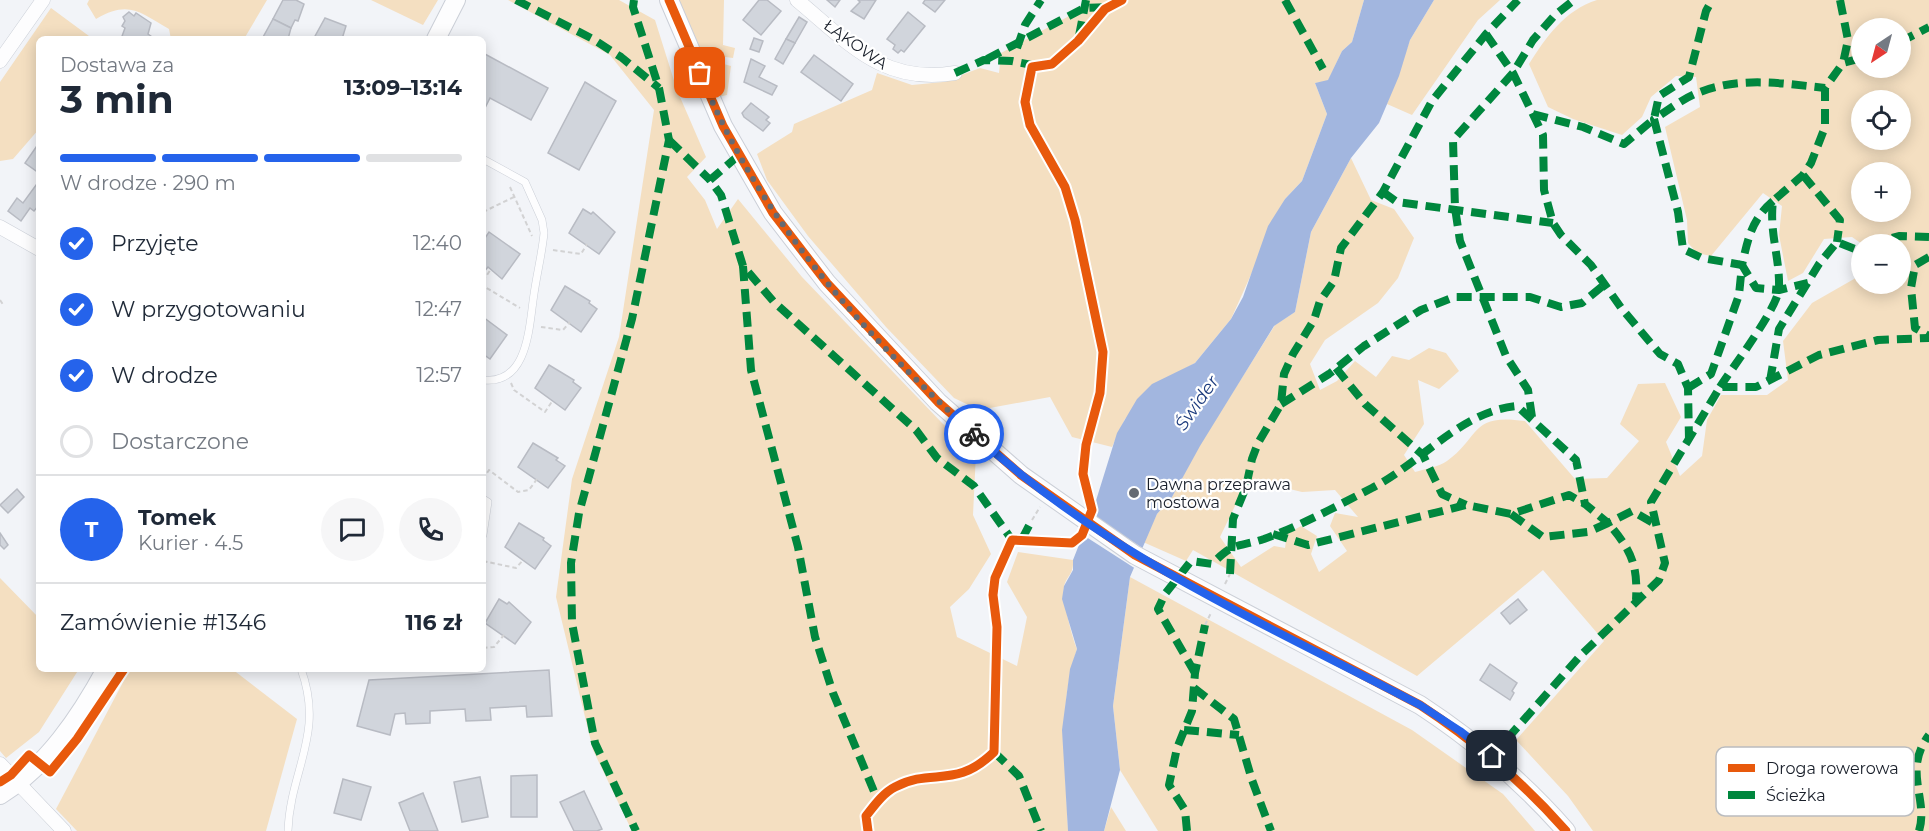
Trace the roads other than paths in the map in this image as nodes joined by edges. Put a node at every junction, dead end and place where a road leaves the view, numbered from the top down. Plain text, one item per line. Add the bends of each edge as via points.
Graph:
1 (43, 0) edge
2 (456, 0) edge
3 (669, 0) edge
4 (798, 0) edge
5 (438, 36) edge
6 (0, 61) edge
7 (955, 73) dead end
8 (486, 161) edge
9 (0, 228) edge
10 (36, 247) edge
11 (486, 380) edge
12 (486, 501) edge
13 (486, 515) edge
14 (104, 672) edge
15 (302, 672) edge
16 (0, 764) edge
17 (19, 784) junction
18 (0, 795) edge
19 (64, 831) edge
20 (288, 831) edge
21 (1566, 831) edge

1 - 6 street
2 - 5 street
3 - 21 street via 712,105 753,182 798,248 938,402 1021,475 1135,555 1420,705 1460,731 1518,780
4 - 7 street, ŁĄKOWA via 885,68 930,77
8 - 11 lane via 525,182 544,233 526,348 506,375
9 - 10 street
12 - 13 lane
14 - 17 street via 41,764
15 - 20 lane via 308,689 310,721
16 - 17 street
17 - 18 street
17 - 19 street

